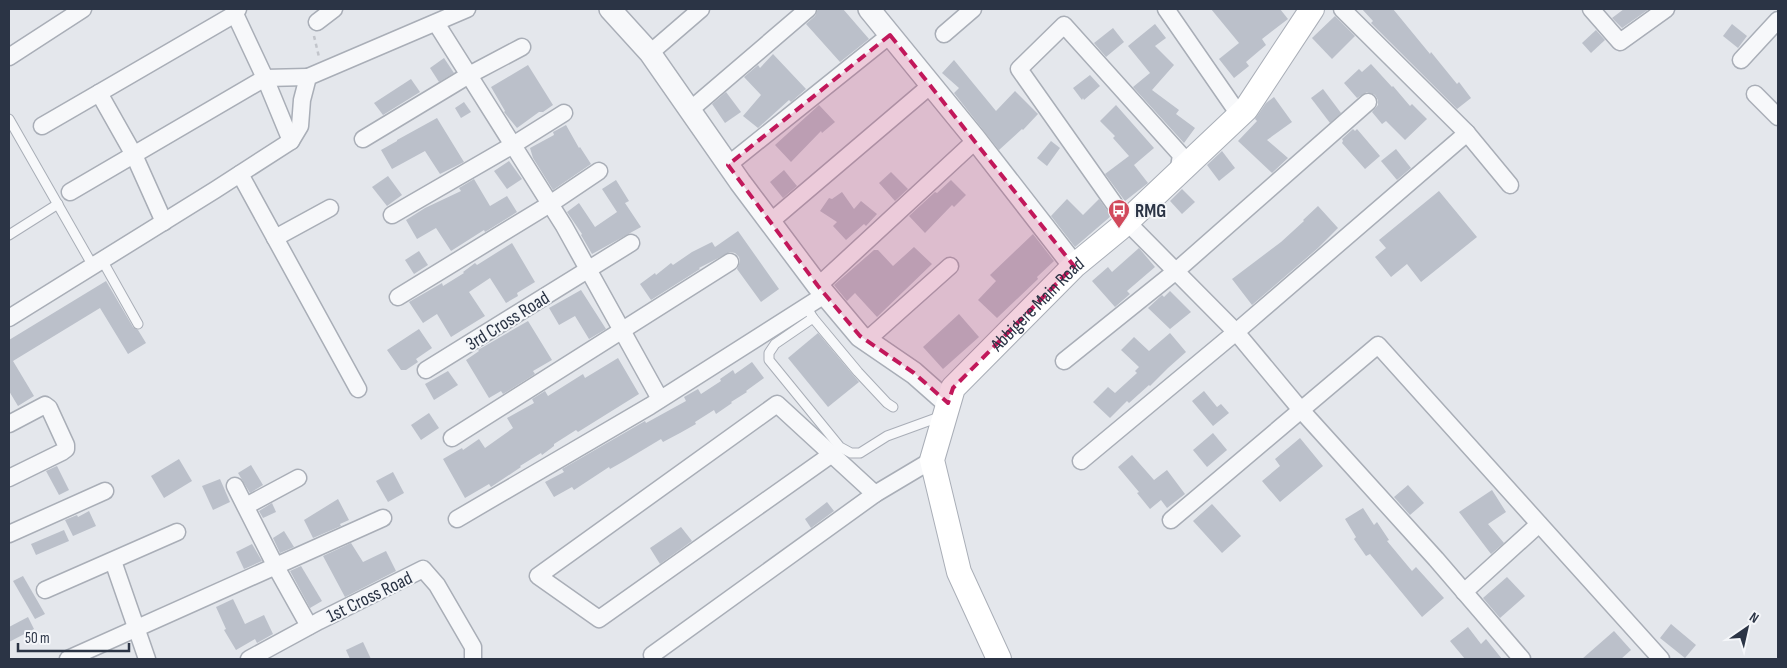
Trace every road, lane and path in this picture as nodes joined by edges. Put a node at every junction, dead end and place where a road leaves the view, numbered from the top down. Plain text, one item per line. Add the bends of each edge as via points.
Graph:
1 (84, 9) edge
2 (334, 9) edge
3 (467, 9) edge
4 (610, 9) edge
5 (701, 9) edge
6 (808, 9) edge
7 (869, 9) edge
8 (973, 9) edge
9 (1166, 9) edge
10 (1312, 9) edge
11 (1342, 9) edge
12 (1591, 9) edge
13 (1666, 9) edge
14 (236, 11) edge
15 (1778, 20) edge
16 (317, 22) joint
17 (436, 23) junction
18 (944, 34) dead end
19 (890, 35) junction
20 (522, 47) dead end
21 (650, 53) junction
22 (9, 57) edge
23 (1741, 60) dead end
24 (324, 70) junction
25 (469, 75) junction
26 (308, 77) junction
27 (265, 78) junction
28 (931, 85) junction
29 (99, 93) junction
30 (1755, 94) dead end
31 (1368, 102) dead end
32 (690, 110) junction
33 (564, 113) dead end
34 (1240, 116) junction
35 (1778, 117) edge
36 (9, 118) edge
37 (42, 126) dead end
38 (1467, 133) junction
39 (363, 139) dead end
40 (976, 140) junction
41 (291, 141) junction
42 (513, 145) junction
43 (134, 155) junction
44 (728, 165) junction
45 (599, 172) dead end
46 (240, 174) junction
47 (1178, 174) junction
48 (1510, 185) dead end
49 (70, 192) dead end
50 (58, 204) junction
51 (550, 204) junction
52 (330, 208) dead end
53 (392, 215) dead end
54 (164, 222) junction
55 (770, 222) junction
56 (1127, 222) junction
57 (9, 235) edge
58 (275, 238) junction
59 (631, 243) dead end
60 (730, 262) dead end
61 (98, 263) junction
62 (950, 266) dead end
63 (1074, 266) junction
64 (588, 269) junction
65 (1176, 272) junction
66 (822, 290) junction
67 (398, 297) dead end
68 (810, 312) junction
69 (9, 318) edge
70 (138, 324) dead end
71 (622, 331) junction
72 (1236, 332) junction
73 (867, 340) junction
74 (1064, 361) dead end
75 (426, 370) dead end
76 (358, 389) dead end
77 (660, 399) junction
78 (893, 407) dead end
79 (947, 409) junction
80 (1301, 410) junction
81 (9, 424) edge
82 (452, 438) dead end
83 (832, 454) junction
84 (932, 460) junction
85 (1081, 461) dead end
86 (9, 478) edge
87 (298, 478) dead end
88 (235, 486) dead end
89 (105, 491) dead end
90 (875, 494) junction
91 (246, 506) junction
92 (383, 518) dead end
93 (457, 519) dead end
94 (1171, 520) dead end
95 (1539, 524) junction
96 (177, 532) dead end
97 (9, 534) edge
98 (113, 561) junction
99 (276, 566) junction
100 (45, 590) dead end
101 (1464, 592) junction
102 (309, 626) junction
103 (137, 630) junction
104 (652, 655) dead end
105 (68, 659) edge
106 (147, 659) edge
107 (249, 659) edge
108 (473, 659) edge
109 (999, 659) edge
110 (1522, 659) edge
111 (1661, 659) edge

1 - 22 street
2 - 16 street
3 - 17 street
4 - 21 street
5 - 21 street
6 - 32 street
7 - 19 street
8 - 18 street
9 - 34 street
10 - 34 main road, Abbigere Main Road
11 - 38 street
12 - 13 street via 1620,42
14 - 27 street
14 - 29 street
15 - 23 street
16 - 24 path via 313,34
17 - 24 street
17 - 25 street
19 - 28 street
19 - 44 street
20 - 25 street
21 - 32 street
24 - 26 street
25 - 39 street
25 - 42 street
26 - 27 street
26 - 41 street via 300,126
27 - 41 street
27 - 43 street
28 - 40 street
28 - 55 street
29 - 37 street
29 - 43 street
30 - 35 street
31 - 65 street
32 - 44 street
33 - 42 street
34 - 47 main road, Abbigere Main Road
36 - 50 lane
38 - 48 street
38 - 72 street
40 - 63 street
40 - 66 street
41 - 46 street
42 - 51 street
42 - 53 street
43 - 49 street
43 - 54 street
44 - 55 street
45 - 51 street
46 - 54 street
46 - 58 street
47 - 56 main road, Abbigere Main Road
47 - 56 street via 1180,155 1064,25 1019,69
50 - 57 lane
50 - 61 lane
51 - 64 street
51 - 67 street
52 - 58 street
54 - 61 street
55 - 66 street
56 - 63 main road, Abbigere Main Road
56 - 65 street
58 - 76 street
59 - 64 street, 3rd Cross Road
60 - 71 street
61 - 69 street
61 - 70 lane
62 - 73 street
63 - 79 main road, Abbigere Main Road via 953,388
64 - 71 street
64 - 75 street, 3rd Cross Road
65 - 72 street
65 - 74 street
66 - 68 street
66 - 73 street via 860,336
68 - 77 street
68 - 78 lane via 858,372
68 - 79 lane via 775,344 768,353 769,360 840,447 851,453 860,453 887,436
71 - 77 street
71 - 82 street
72 - 80 street
72 - 85 street
73 - 79 street via 914,373
77 - 93 street
79 - 84 main road, Abbigere Main Road
80 - 94 street
80 - 95 street via 1378,345
80 - 101 street
81 - 86 street via 45,405 66,445 62,452
83 - 83 street via 778,404 538,576 599,619
83 - 90 street
84 - 90 street
84 - 109 main road, Abbigere Main Road via 959,572
87 - 91 street
88 - 91 street
89 - 97 street
90 - 104 street
91 - 99 street
92 - 99 street
95 - 101 street
95 - 111 street
96 - 98 street
98 - 100 street
98 - 103 street
99 - 102 street
99 - 103 street
101 - 110 street
102 - 107 street, 1st Cross Road
102 - 108 street, 1st Cross Road via 424,569 473,647
103 - 105 street
103 - 106 street

